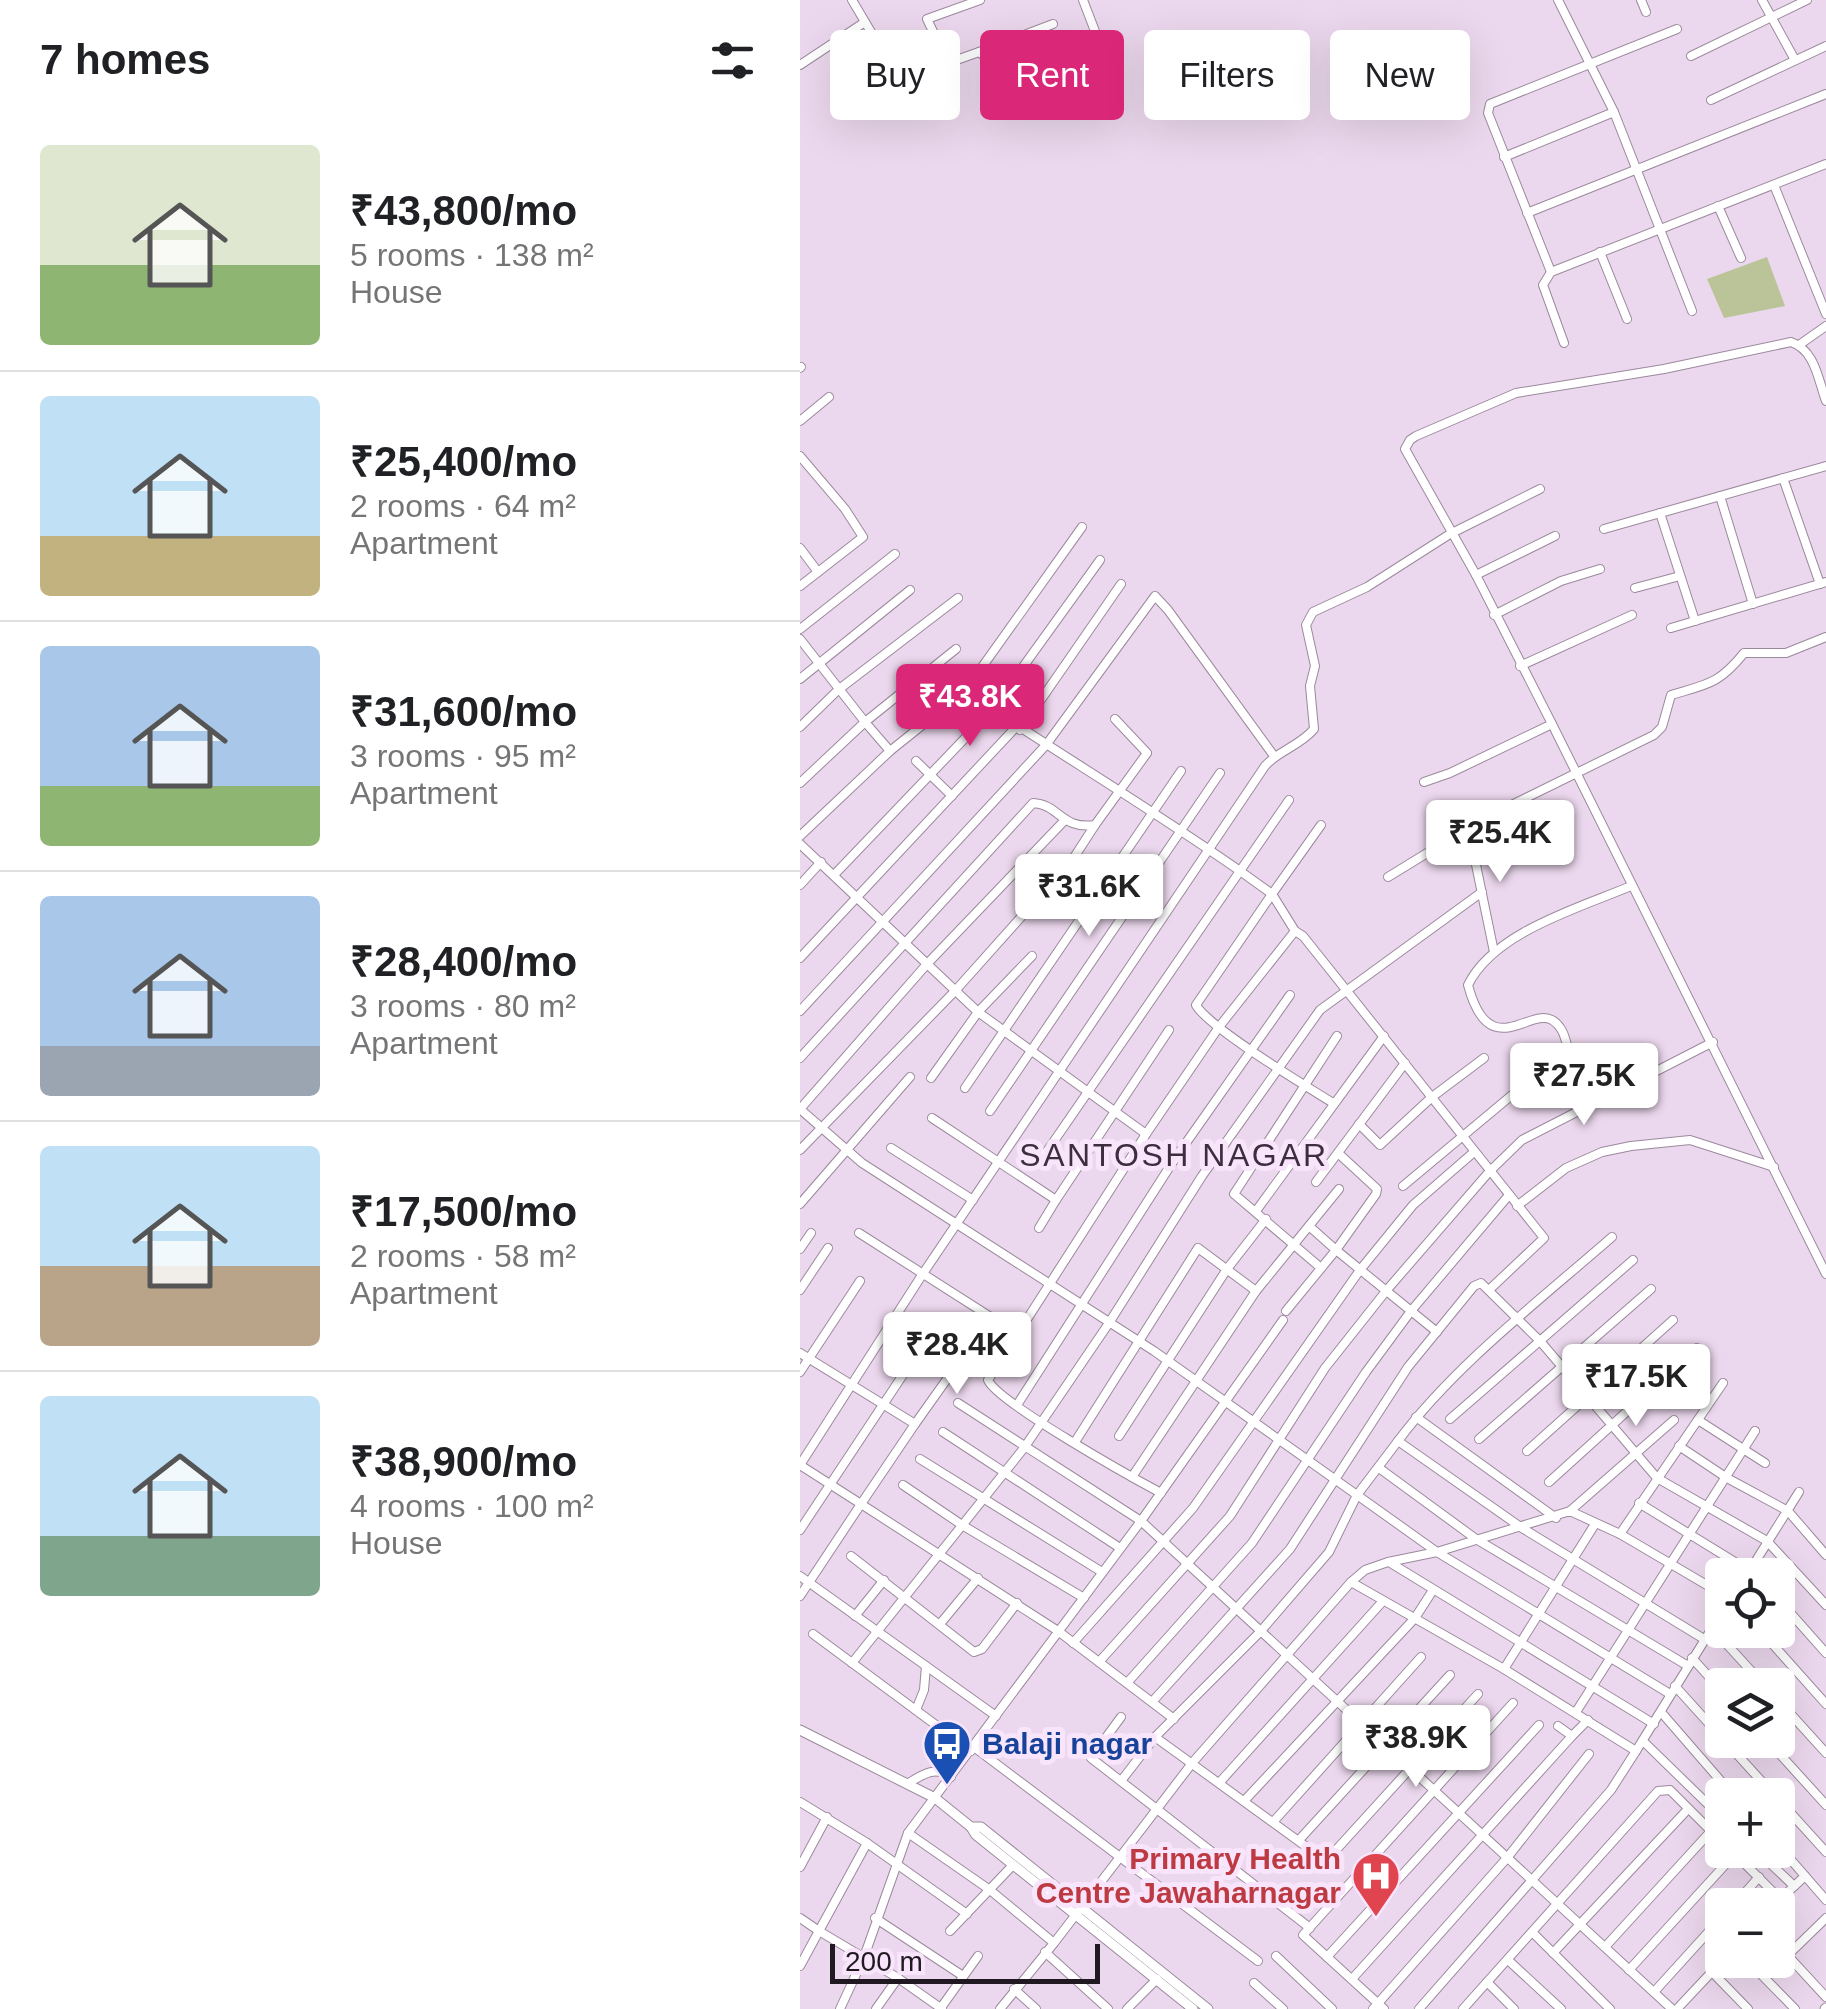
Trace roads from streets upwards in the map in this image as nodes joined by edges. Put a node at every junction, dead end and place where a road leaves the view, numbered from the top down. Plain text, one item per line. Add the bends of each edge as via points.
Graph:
1 (852, 0) edge
2 (980, 0) edge
3 (1082, 0) edge
4 (1558, 0) edge
5 (1641, 0) edge
6 (1762, 0) edge
7 (1807, 0) edge
8 (1646, 12) dead end
9 (1771, 17) junction
10 (865, 22) junction
11 (1053, 24) dead end
12 (1676, 29) dead end
13 (870, 30) edge
14 (1826, 46) edge
15 (979, 52) junction
16 (1691, 56) dead end
17 (1795, 60) junction
18 (1591, 65) junction
19 (800, 66) edge
20 (1826, 94) edge
21 (1710, 100) dead end
22 (1614, 112) junction
23 (1504, 157) junction
24 (1826, 164) edge
25 (1637, 168) junction
26 (1774, 185) junction
27 (1718, 206) junction
28 (1528, 214) junction
29 (1660, 227) junction
30 (1600, 252) junction
31 (1740, 258) dead end
32 (1551, 272) junction
33 (1692, 311) dead end
34 (1826, 314) edge
35 (1627, 319) dead end
36 (1826, 326) edge
37 (1564, 343) dead end
38 (1799, 345) junction
39 (829, 397) dead end
40 (1826, 401) edge
41 (800, 421) edge
42 (800, 456) edge
43 (1826, 466) edge
44 (1783, 478) junction
45 (1540, 489) dead end
46 (1720, 496) junction
47 (1660, 513) junction
48 (1082, 527) dead end
49 (1604, 529) dead end
50 (1450, 534) junction
51 (1555, 536) dead end
52 (800, 548) edge
53 (895, 554) dead end
54 (1100, 560) dead end
55 (1600, 569) dead end
56 (818, 572) junction
57 (1476, 575) junction
58 (1680, 576) junction
59 (1823, 583) edge
60 (1121, 584) dead end
61 (800, 586) edge
62 (1635, 588) dead end
63 (910, 590) dead end
64 (958, 598) dead end
65 (1753, 604) junction
66 (1494, 615) junction
67 (1632, 615) dead end
68 (1695, 621) junction
69 (1672, 628) dead end
70 (800, 629) edge
71 (1826, 637) edge
72 (800, 639) edge
73 (956, 649) dead end
74 (817, 663) junction
75 (1520, 666) junction
76 (800, 678) edge
77 (838, 690) junction
78 (965, 691) junction
79 (992, 710) junction
80 (1116, 719) dead end
81 (865, 722) junction
82 (1552, 724) junction
83 (800, 727) edge
84 (1018, 729) junction
85 (1046, 745) junction
86 (890, 751) junction
87 (1274, 756) junction
88 (916, 762) dead end
89 (1181, 770) dead end
90 (1220, 773) dead end
91 (1578, 774) junction
92 (930, 775) junction
93 (1424, 782) dead end
94 (800, 783) edge
95 (1120, 790) junction
96 (952, 796) junction
97 (1289, 800) dead end
98 (1155, 812) junction
99 (1064, 821) junction
100 (1096, 825) junction
101 (1321, 825) dead end
102 (1181, 830) junction
103 (1464, 830) junction
104 (800, 836) edge
105 (800, 844) edge
106 (1210, 850) junction
107 (1124, 856) junction
108 (821, 862) junction
109 (1240, 871) junction
110 (834, 875) junction
111 (1151, 875) junction
112 (1388, 877) dead end
113 (800, 884) edge
114 (1630, 886) junction
115 (1482, 892) junction
116 (1272, 894) junction
117 (856, 896) junction
118 (883, 920) junction
119 (1295, 931) junction
120 (904, 943) junction
121 (1494, 952) junction
122 (1032, 956) dead end
123 (800, 958) edge
124 (927, 964) junction
125 (1347, 988) junction
126 (955, 991) junction
127 (1290, 995) dead end
128 (800, 1011) edge
129 (978, 1012) junction
130 (1219, 1027) junction
131 (1169, 1030) dead end
132 (1003, 1031) junction
133 (1336, 1036) dead end
134 (1384, 1036) junction
135 (1713, 1042) junction
136 (1250, 1048) junction
137 (1030, 1052) junction
138 (800, 1058) edge
139 (1484, 1058) dead end
140 (1405, 1063) junction
141 (1280, 1069) junction
142 (1060, 1073) junction
143 (910, 1078) dead end
144 (931, 1078) dead end
145 (1304, 1084) junction
146 (1628, 1084) junction
147 (965, 1088) dead end
148 (1085, 1092) junction
149 (1512, 1095) dead end
150 (1432, 1097) junction
151 (1333, 1103) junction
152 (800, 1109) edge
153 (990, 1111) dead end
154 (1112, 1112) junction
155 (932, 1118) dead end
156 (1359, 1124) junction
157 (821, 1127) junction
158 (1146, 1134) junction
159 (1461, 1135) junction
160 (891, 1148) dead end
161 (800, 1150) edge
162 (847, 1150) junction
163 (1338, 1152) junction
164 (1474, 1152) junction
165 (999, 1160) junction
166 (1041, 1160) dead end
167 (1774, 1167) junction
168 (1489, 1172) junction
169 (1316, 1182) dead end
170 (1403, 1186) dead end
171 (1340, 1189) dead end
172 (1509, 1196) junction
173 (973, 1200) junction
174 (1056, 1200) junction
175 (800, 1204) edge
176 (1517, 1206) junction
177 (1256, 1211) junction
178 (1266, 1219) junction
179 (957, 1225) junction
180 (1308, 1226) junction
181 (1039, 1228) dead end
182 (810, 1233) dead end
183 (858, 1233) dead end
184 (1612, 1237) dead end
185 (1293, 1244) junction
186 (828, 1248) dead end
187 (800, 1249) edge
188 (1336, 1250) junction
189 (1633, 1260) dead end
190 (1321, 1268) junction
191 (1226, 1269) junction
192 (1360, 1270) junction
193 (922, 1274) junction
194 (1826, 1274) edge
195 (860, 1282) dead end
196 (1050, 1284) junction
197 (1490, 1289) junction
198 (1651, 1289) dead end
199 (800, 1290) edge
200 (1256, 1291) junction
201 (1386, 1291) junction
202 (1080, 1304) junction
203 (1411, 1311) junction
204 (1518, 1319) junction
205 (1673, 1320) dead end
206 (1000, 1323) dead end
207 (1110, 1323) junction
208 (932, 1331) dead end
209 (1437, 1332) junction
210 (1138, 1341) junction
211 (1540, 1342) junction
212 (970, 1348) dead end
213 (1697, 1348) dead end
214 (804, 1356) edge
215 (1169, 1362) junction
216 (1562, 1367) junction
217 (800, 1372) edge
218 (1196, 1382) junction
219 (1722, 1383) dead end
220 (851, 1384) junction
221 (1588, 1396) junction
222 (958, 1403) dead end
223 (1226, 1403) junction
224 (884, 1405) junction
225 (1016, 1405) junction
226 (1416, 1417) junction
227 (1450, 1419) dead end
228 (1674, 1420) dead end
229 (1698, 1420) junction
230 (1043, 1422) junction
231 (1253, 1423) junction
232 (915, 1424) junction
233 (1613, 1424) junction
234 (1755, 1431) dead end
235 (943, 1432) dead end
236 (1119, 1436) dead end
237 (1479, 1439) dead end
238 (1278, 1441) junction
239 (1398, 1441) junction
240 (1075, 1442) junction
241 (1679, 1446) junction
242 (1024, 1448) junction
243 (1744, 1449) junction
244 (1527, 1451) dead end
245 (1637, 1453) junction
246 (920, 1459) dead end
247 (1305, 1460) junction
248 (1765, 1462) dead end
249 (1380, 1468) junction
250 (1004, 1474) junction
251 (1132, 1477) junction
252 (1656, 1478) junction
253 (1727, 1478) junction
254 (1333, 1480) junction
255 (1549, 1482) dead end
256 (903, 1485) dead end
257 (831, 1486) junction
258 (1800, 1492) dead end
259 (1161, 1493) junction
260 (1357, 1496) junction
261 (984, 1500) junction
262 (1639, 1503) junction
263 (861, 1504) junction
264 (1707, 1507) junction
265 (1570, 1511) junction
266 (1788, 1511) junction
267 (1556, 1518) junction
268 (1141, 1522) junction
269 (1595, 1524) junction
270 (962, 1526) junction
271 (1522, 1528) junction
272 (800, 1530) edge
273 (1620, 1534) junction
274 (1689, 1534) junction
275 (1476, 1539) junction
276 (1767, 1542) junction
277 (1162, 1543) junction
278 (1120, 1548) junction
279 (939, 1551) junction
280 (1437, 1552) junction
281 (1826, 1554) edge
282 (851, 1556) dead end
283 (1727, 1558) edge
284 (1759, 1558) edge
285 (1574, 1559) junction
286 (1388, 1562) junction
287 (1670, 1562) junction
288 (1187, 1565) junction
289 (1102, 1572) junction
290 (800, 1576) edge
291 (978, 1578) junction
292 (884, 1580) junction
293 (1351, 1582) junction
294 (809, 1583) junction
295 (1705, 1584) edge
296 (1558, 1586) junction
297 (1212, 1588) junction
298 (1433, 1590) junction
299 (905, 1595) junction
300 (800, 1596) edge
301 (1084, 1598) junction
302 (1382, 1601) junction
303 (1016, 1603) junction
304 (1644, 1604) junction
305 (1826, 1606) edge
306 (1237, 1611) junction
307 (1538, 1615) junction
308 (856, 1616) junction
309 (1416, 1618) junction
310 (1795, 1618) edge
311 (940, 1624) junction
312 (1629, 1629) junction
313 (876, 1631) junction
314 (1058, 1631) junction
315 (1260, 1632) junction
316 (813, 1634) dead end
317 (1704, 1639) joint
318 (1073, 1642) junction
319 (1522, 1643) junction
320 (1730, 1648) edge
321 (1776, 1648) edge
322 (1826, 1653) edge
323 (1287, 1656) junction
324 (1421, 1657) dead end
325 (1610, 1657) junction
326 (1099, 1662) junction
327 (1690, 1662) junction
328 (852, 1663) junction
329 (926, 1666) junction
330 (1748, 1668) edge
331 (1504, 1669) junction
332 (1450, 1676) dead end
333 (1705, 1676) edge
334 (1312, 1680) junction
335 (1127, 1683) junction
336 (1591, 1685) junction
337 (1673, 1690) junction
338 (1478, 1694) dead end
339 (1336, 1701) junction
340 (1152, 1702) junction
341 (1512, 1704) dead end
342 (1826, 1704) edge
343 (916, 1710) junction
344 (1576, 1712) junction
345 (1661, 1712) junction
346 (996, 1716) junction
347 (1121, 1717) dead end
348 (1174, 1719) junction
349 (1795, 1719) edge
350 (1588, 1720) junction
351 (1705, 1721) edge
352 (1361, 1724) junction
353 (1654, 1724) junction
354 (1539, 1725) dead end
355 (1558, 1726) dead end
356 (800, 1730) edge
357 (1155, 1736) junction
358 (1572, 1736) junction
359 (1642, 1741) junction
360 (1386, 1747) junction
361 (972, 1749) junction
362 (1636, 1751) junction
363 (1826, 1753) edge
364 (1589, 1754) dead end
365 (1740, 1758) edge
366 (1783, 1758) edge
367 (1193, 1762) junction
368 (1410, 1769) junction
369 (951, 1777) junction
370 (1718, 1778) edge
371 (1759, 1778) edge
372 (1122, 1781) junction
373 (1220, 1782) junction
374 (908, 1784) junction
375 (1434, 1791) junction
376 (935, 1798) junction
377 (1245, 1800) junction
378 (800, 1802) edge
379 (1705, 1802) edge
380 (1826, 1805) edge
381 (1157, 1809) junction
382 (1688, 1809) junction
383 (1458, 1813) junction
384 (827, 1818) junction
385 (1795, 1818) edge
386 (1274, 1821) junction
387 (1705, 1825) edge
388 (972, 1827) junction
389 (908, 1833) junction
390 (1482, 1835) junction
391 (1705, 1836) edge
392 (1299, 1840) junction
393 (867, 1843) junction
394 (1826, 1852) edge
395 (1120, 1858) junction
396 (1507, 1858) junction
397 (896, 1864) junction
398 (1013, 1865) junction
399 (1795, 1865) edge
400 (800, 1866) edge
401 (1719, 1868) edge
402 (1750, 1868) edge
403 (1775, 1868) edge
404 (1805, 1876) junction
405 (1759, 1877) junction
406 (1532, 1881) junction
407 (1794, 1886) joint
408 (1749, 1888) edge
409 (1767, 1888) edge
410 (990, 1890) junction
411 (1826, 1900) edge
412 (1558, 1904) junction
413 (1080, 1910) junction
414 (967, 1914) junction
415 (800, 1918) edge
416 (876, 1918) junction
417 (1826, 1918) edge
418 (1581, 1925) junction
419 (1310, 1928) junction
420 (819, 1931) junction
421 (950, 1931) dead end
422 (1532, 1932) junction
423 (1705, 1936) edge
424 (1054, 1943) junction
425 (1605, 1948) junction
426 (1795, 1949) edge
427 (1045, 1952) junction
428 (1554, 1953) junction
429 (978, 1956) dead end
430 (1276, 1956) dead end
431 (864, 1957) junction
432 (1328, 1957) junction
433 (1508, 1960) junction
434 (1258, 1961) dead end
435 (1795, 1964) edge
436 (800, 1966) edge
437 (1629, 1970) junction
438 (963, 1976) junction
439 (898, 1978) junction
440 (1706, 1978) edge
441 (1718, 1978) edge
442 (1764, 1978) edge
443 (1157, 1979) junction
444 (1352, 1980) junction
445 (1487, 1982) junction
446 (1254, 1983) dead end
447 (1014, 1988) junction
448 (1654, 1992) junction
449 (1826, 1998) edge
450 (1133, 2007) edge
451 (1378, 2007) edge
452 (1466, 2008) edge
453 (840, 2009) edge
454 (876, 2009) edge
455 (941, 2009) edge
456 (1000, 2009) edge
457 (1036, 2009) edge
458 (1108, 2009) edge
459 (1193, 2009) edge
460 (1208, 2009) edge
461 (1283, 2009) edge
462 (1332, 2009) edge
463 (1419, 2009) edge
464 (1514, 2009) edge
465 (1561, 2009) edge
466 (1610, 2009) edge
467 (1674, 2009) edge
468 (1748, 2009) edge
469 (1794, 2009) edge

1 - 10 street
2 - 15 street via 927,20 948,63
3 - 15 street via 1098,39 1089,48 1008,67
4 - 18 street
5 - 8 street
6 - 9 street
7 - 9 street
9 - 16 street
9 - 17 street
10 - 13 street
10 - 19 street
11 - 15 street
12 - 18 street
14 - 17 street
17 - 21 street
18 - 22 street
18 - 23 street via 1490,104
20 - 25 street
22 - 23 street
22 - 25 street
23 - 28 street
24 - 26 street
25 - 28 street
25 - 29 street
26 - 27 street
26 - 34 street
27 - 29 street
27 - 31 street
28 - 32 street
29 - 30 street
29 - 33 street
30 - 32 street
30 - 35 street
32 - 37 street via 1542,286
36 - 38 street
38 - 40 street
38 - 50 street via 1516,393 1416,436 1406,455
39 - 41 street
42 - 56 street via 863,537
43 - 44 street
44 - 46 street
44 - 59 street
45 - 50 street
46 - 47 street
46 - 65 street
47 - 49 street
47 - 58 street
48 - 78 street
50 - 57 street
50 - 87 street via 1309,617 1314,729
51 - 57 street
52 - 56 street
53 - 70 street
54 - 79 street
55 - 66 street
56 - 61 street
57 - 66 street
58 - 62 street
58 - 68 street
59 - 65 street
60 - 84 street
63 - 74 street
64 - 77 street
65 - 68 street
66 - 75 street
67 - 75 street
68 - 69 street
71 - 91 street via 1786,653 1744,653 1721,678 1672,695 1654,735
72 - 74 street
73 - 81 street
74 - 76 street
74 - 77 street
75 - 82 street
77 - 81 street
77 - 83 street
78 - 79 street
78 - 86 street
79 - 84 street
79 - 92 street
80 - 95 street via 1147,752
81 - 86 street
81 - 94 street
82 - 91 street
82 - 93 street
84 - 85 street
84 - 96 street
85 - 87 street via 1155,596
85 - 95 street
85 - 118 street
86 - 104 street
87 - 106 street
88 - 92 street
89 - 98 street
90 - 102 street
91 - 103 street
91 - 114 street
92 - 96 street
92 - 110 street
95 - 98 street
95 - 100 street
96 - 117 street
97 - 109 street
98 - 102 street
98 - 107 street
99 - 100 street
99 - 120 street via 1033,803
99 - 124 street
100 - 126 street via 1073,860
101 - 116 street
102 - 106 street
102 - 111 street
103 - 112 street
103 - 115 street
105 - 108 street
106 - 109 street
106 - 142 street
107 - 111 street
107 - 132 street
108 - 110 street
108 - 113 street
109 - 116 street
109 - 148 street
110 - 117 street
111 - 137 street
114 - 121 street
114 - 135 street
115 - 121 street
115 - 125 street
116 - 119 street
116 - 130 street via 1196,1005
117 - 118 street
117 - 123 street
118 - 120 street
118 - 128 street
119 - 125 street
119 - 130 street
120 - 124 street
120 - 138 street
121 - 146 street via 1468,984 1480,1012 1504,1030 1540,1017 1552,1020 1576,1068
122 - 129 street
124 - 126 street
124 - 152 street
125 - 134 street
125 - 141 street via 1320,1010
126 - 129 street
126 - 157 street
127 - 136 street
129 - 132 street
129 - 144 street
130 - 136 street
130 - 158 street
131 - 154 street
132 - 137 street
132 - 147 street
133 - 145 street
134 - 140 street
134 - 151 street
135 - 146 street
135 - 167 street
136 - 141 street
136 - 202 street
137 - 142 street
137 - 153 street
139 - 150 street
140 - 150 street
140 - 156 street
141 - 145 street
141 - 207 street via 1202,1176
142 - 148 street
142 - 165 street
143 - 162 street
145 - 151 street
145 - 177 street via 1234,1194
146 - 168 street via 1522,1140
148 - 154 street
148 - 166 street
149 - 159 street
150 - 156 street via 1380,1146
150 - 159 street
151 - 177 street
152 - 157 street
154 - 158 street
154 - 174 street
155 - 165 street
156 - 163 street
157 - 161 street
157 - 162 street
158 - 196 street
159 - 164 street
159 - 170 street
160 - 173 street
162 - 175 street
162 - 179 street
163 - 169 street
163 - 188 street via 1377,1189
164 - 168 street
164 - 192 street via 1413,1206
165 - 173 street
165 - 174 street
167 - 176 street via 1690,1140 1631,1146 1566,1168
167 - 194 street
168 - 172 street
168 - 201 street
171 - 180 street
172 - 176 street
172 - 203 street
173 - 179 street
174 - 181 street
176 - 197 street via 1544,1238
177 - 178 street
178 - 185 street
178 - 191 street
179 - 193 street
179 - 196 street
180 - 185 street
180 - 188 street
182 - 187 street
183 - 193 street
184 - 204 street
185 - 190 street
185 - 200 street
186 - 199 street
188 - 190 street
188 - 192 street
189 - 211 street
190 - 223 street
191 - 200 street
191 - 210 street via 1198,1248
191 - 215 street
192 - 201 street
192 - 231 street
193 - 206 street
193 - 220 street
195 - 214 street
196 - 202 street
196 - 225 street via 988,1380
197 - 204 street
197 - 209 street via 1481,1282 1474,1286
198 - 216 street
200 - 218 street
201 - 203 street
201 - 238 street
202 - 207 street
202 - 225 street
203 - 209 street
203 - 247 street
204 - 211 street
204 - 226 street
205 - 221 street
207 - 210 street
207 - 230 street
208 - 224 street
209 - 254 street
210 - 215 street
210 - 240 street
211 - 216 street
211 - 227 street
212 - 232 street
213 - 233 street
214 - 217 street
214 - 220 street
215 - 218 street
215 - 236 street
216 - 221 street
216 - 237 street
218 - 223 street
218 - 251 street
219 - 229 street
220 - 224 street
220 - 257 street via 800,1466
221 - 233 street
221 - 244 street
222 - 242 street
223 - 231 street
223 - 259 street
224 - 232 street
224 - 257 street
225 - 230 street
226 - 239 street
226 - 267 street
228 - 245 street
229 - 241 street
229 - 243 street
230 - 240 street
230 - 242 street
231 - 238 street
231 - 277 street
232 - 263 street
233 - 245 street
233 - 255 street
234 - 243 street
235 - 250 street
238 - 247 street
238 - 288 street via 1230,1516
239 - 249 street
239 - 271 street
240 - 251 street
241 - 252 street
241 - 253 street
242 - 250 street
242 - 268 street
243 - 248 street
243 - 253 street
245 - 252 street
245 - 265 street
246 - 261 street
247 - 254 street
247 - 297 street via 1252,1543
249 - 260 street
249 - 275 street
250 - 261 street
250 - 278 street
251 - 259 street
252 - 262 street
252 - 264 street
253 - 264 street
253 - 266 street
254 - 260 street
254 - 306 street via 1290,1549
256 - 270 street
257 - 263 street
257 - 272 street
258 - 266 street
259 - 268 street
260 - 280 street
260 - 315 street via 1329,1552
261 - 270 street
261 - 289 street
262 - 273 street
262 - 274 street
263 - 279 street
263 - 294 street
264 - 274 street
264 - 276 street
265 - 267 street
265 - 269 street
266 - 276 street
266 - 281 street
267 - 271 street
268 - 277 street
268 - 278 street
269 - 273 street
269 - 285 street
270 - 279 street
270 - 301 street
271 - 275 street
271 - 285 street
273 - 287 street
274 - 283 street
274 - 287 street
275 - 280 street
275 - 296 street
276 - 284 street
276 - 305 street
277 - 288 street
277 - 318 street
278 - 289 street
279 - 291 street
279 - 299 street
280 - 286 street
280 - 307 street
282 - 292 street
285 - 296 street
285 - 304 street
286 - 293 street
286 - 298 street
287 - 295 street
287 - 304 street
288 - 297 street
288 - 326 street
289 - 301 street
290 - 294 street
291 - 303 street
291 - 311 street
292 - 299 street
292 - 308 street
293 - 302 street
293 - 323 street
294 - 300 street
294 - 308 street
296 - 307 street
296 - 312 street
297 - 306 street
297 - 335 street
298 - 309 street
298 - 319 street
299 - 311 street
299 - 313 street
301 - 314 street
302 - 309 street
302 - 334 street
303 - 311 street via 978,1652
303 - 314 street
304 - 312 street
304 - 317 street
306 - 315 street
306 - 340 street
307 - 319 street
307 - 325 street
308 - 313 street
309 - 331 street
309 - 339 street
310 - 322 street
312 - 325 street
312 - 327 street
313 - 328 street
313 - 329 street
314 - 318 street
314 - 346 street
315 - 323 street
315 - 348 street
316 - 328 street
317 - 327 street
318 - 326 street
319 - 331 street
319 - 336 street
320 - 330 street
321 - 342 street
323 - 334 street
323 - 367 street
324 - 352 street
325 - 336 street
325 - 337 street
326 - 335 street
327 - 333 street
327 - 337 street
328 - 343 street
329 - 343 street
329 - 346 street
331 - 344 street
332 - 360 street
334 - 339 street
334 - 373 street
335 - 340 street
336 - 344 street
336 - 353 street
337 - 345 street
337 - 351 street
338 - 368 street
339 - 352 street
339 - 377 street
340 - 348 street
341 - 375 street
343 - 361 street
344 - 350 street
345 - 353 street
345 - 370 street
346 - 361 street
347 - 372 street via 1092,1758
348 - 357 street
349 - 363 street
350 - 358 street
350 - 362 street
352 - 360 street
352 - 386 street
353 - 359 street
354 - 383 street
355 - 358 street
356 - 374 street
357 - 367 street
357 - 372 street
358 - 390 street
359 - 362 street
359 - 379 street
360 - 368 street
360 - 392 street
361 - 369 street
361 - 395 street
362 - 406 street
364 - 396 street
365 - 371 street
366 - 380 street
367 - 373 street
367 - 381 street
368 - 375 street
368 - 392 street via 1326,1860
369 - 374 street via 931,1771
369 - 376 street
372 - 381 street
373 - 377 street
374 - 376 street
375 - 383 street
375 - 419 street
376 - 388 street
376 - 389 street
377 - 386 street
378 - 384 street
381 - 395 street
381 - 419 street
382 - 387 street
382 - 412 street via 1670,1790 1658,1791
382 - 418 street
383 - 390 street
383 - 432 street
384 - 393 street
384 - 400 street
385 - 394 street
386 - 392 street
388 - 398 street
388 - 413 street via 981,1827
389 - 397 street
389 - 410 street
390 - 396 street
390 - 444 street
391 - 425 street
393 - 397 street
393 - 420 street
395 - 413 street
395 - 434 street
396 - 406 street
396 - 451 street
397 - 414 street
397 - 416 street
398 - 410 street
398 - 413 street
399 - 404 street
401 - 437 street
402 - 405 street
403 - 407 street
404 - 407 street
404 - 411 street
405 - 408 street
405 - 409 street
406 - 412 street
406 - 463 street
410 - 414 street
410 - 424 street
412 - 418 street
412 - 422 street
413 - 424 street
413 - 443 street
413 - 460 street
414 - 421 street
415 - 420 street
416 - 431 street
416 - 438 street
417 - 426 street
418 - 425 street
418 - 428 street
419 - 432 street via 1303,1935
420 - 431 street
420 - 436 street
422 - 428 street
422 - 433 street
423 - 448 street
424 - 427 street
425 - 437 street
427 - 447 street
427 - 458 street
428 - 466 street
429 - 438 street
430 - 462 street
431 - 439 street
431 - 453 street
432 - 444 street
433 - 445 street
433 - 465 street
435 - 449 street
437 - 448 street
438 - 455 street
439 - 454 street
439 - 455 street
440 - 467 street
441 - 468 street
442 - 469 street
443 - 450 street
443 - 459 street
444 - 451 street
445 - 452 street
445 - 464 street
446 - 461 street
447 - 456 street
447 - 457 street
448 - 467 street

